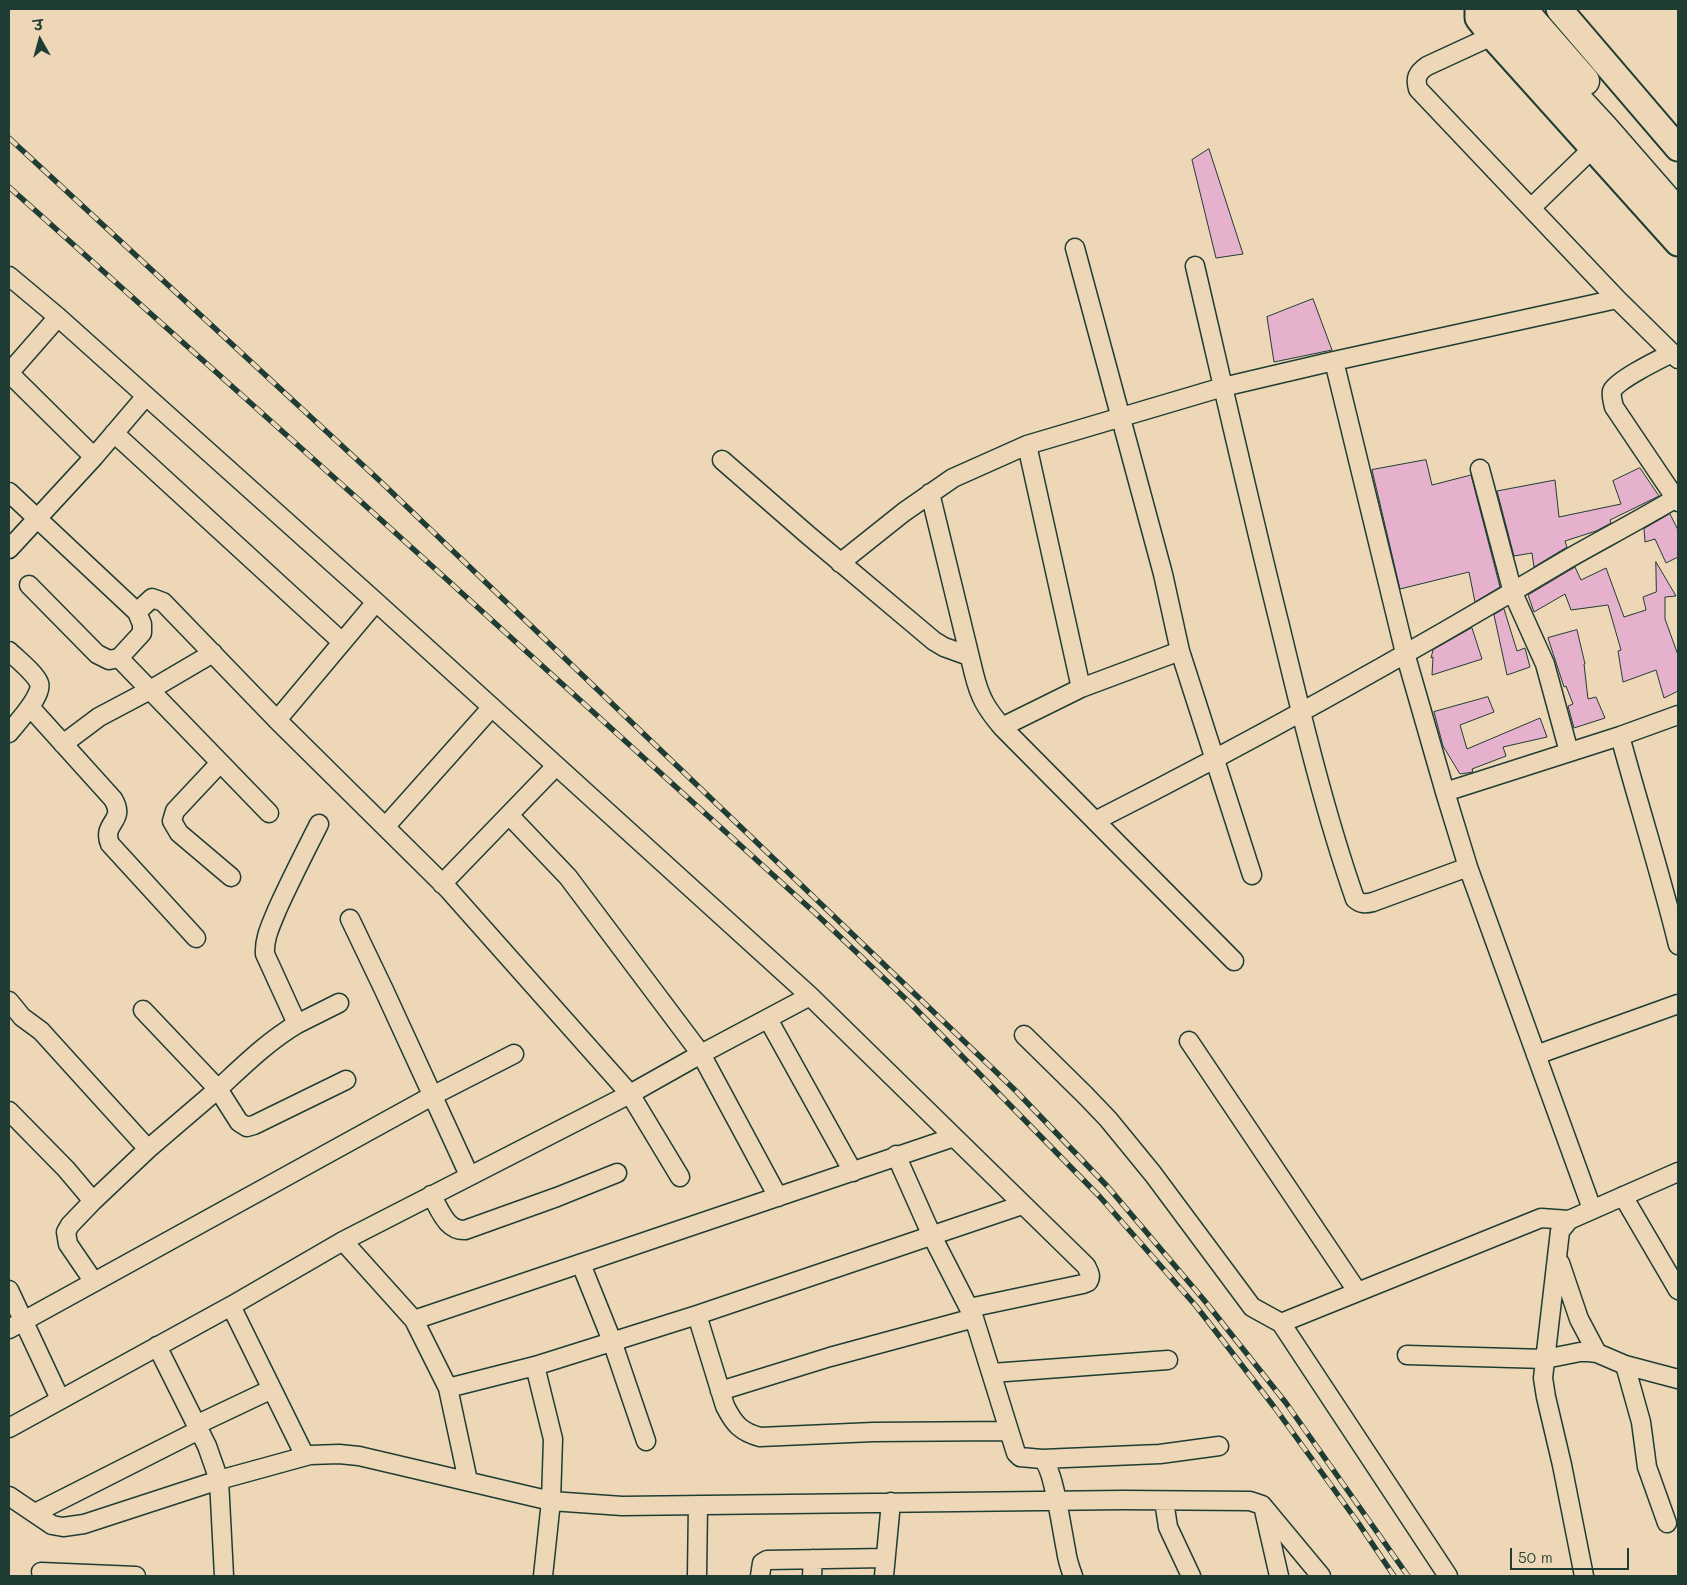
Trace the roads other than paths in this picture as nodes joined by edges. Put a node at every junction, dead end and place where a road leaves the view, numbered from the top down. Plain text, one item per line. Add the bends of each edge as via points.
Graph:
1 (1559, 9) edge
2 (1497, 15) edge
3 (1676, 142) edge
4 (1593, 148) junction
5 (1678, 189) edge
6 (1531, 208) junction
7 (1678, 213) edge
8 (1678, 243) edge
9 (1075, 248) dead end
10 (1195, 266) dead end
11 (9, 276) edge
12 (1617, 299) junction
13 (58, 317) junction
14 (1675, 356) edge
15 (1334, 361) junction
16 (9, 373) edge
17 (1223, 388) junction
18 (146, 396) junction
19 (1119, 418) junction
20 (114, 432) junction
21 (1027, 445) junction
22 (94, 457) junction
23 (722, 460) dead end
24 (1480, 469) dead end
25 (9, 492) edge
26 (930, 493) junction
27 (1678, 499) edge
28 (36, 519) junction
29 (9, 549) edge
30 (840, 563) junction
31 (29, 585) dead end
32 (1513, 593) junction
33 (376, 602) junction
34 (137, 612) junction
35 (342, 642) junction
36 (1180, 650) junction
37 (9, 651) edge
38 (212, 653) junction
39 (1405, 653) junction
40 (969, 656) junction
41 (119, 658) junction
42 (1082, 688) junction
43 (150, 690) junction
44 (30, 707) junction
45 (492, 707) junction
46 (1301, 712) junction
47 (1678, 715) edge
48 (277, 720) junction
49 (1002, 727) junction
50 (9, 733) edge
51 (1620, 736) junction
52 (63, 744) junction
53 (1569, 752) junction
54 (1216, 760) junction
55 (220, 762) junction
56 (556, 766) junction
57 (1445, 792) junction
58 (269, 813) dead end
59 (509, 815) junction
60 (1095, 821) junction
61 (319, 824) dead end
62 (385, 827) junction
63 (1468, 867) junction
64 (1252, 875) dead end
65 (231, 876) dead end
66 (442, 884) junction
67 (350, 919) dead end
68 (196, 938) dead end
69 (1678, 945) edge
70 (1234, 961) dead end
71 (810, 996) junction
72 (9, 1001) edge
73 (339, 1003) dead end
74 (1678, 1004) edge
75 (143, 1010) dead end
76 (768, 1019) junction
77 (297, 1024) junction
78 (1024, 1035) dead end
79 (1190, 1042) dead end
80 (514, 1054) dead end
81 (701, 1054) junction
82 (1536, 1055) junction
83 (346, 1080) dead end
84 (218, 1089) junction
85 (630, 1094) junction
86 (432, 1096) junction
87 (9, 1110) edge
88 (954, 1137) junction
89 (148, 1149) junction
90 (896, 1155) junction
91 (617, 1172) dead end
92 (853, 1172) junction
93 (1678, 1172) edge
94 (469, 1175) junction
95 (680, 1177) dead end
96 (431, 1195) junction
97 (1623, 1196) junction
98 (778, 1197) junction
99 (93, 1201) junction
100 (1022, 1205) junction
101 (1592, 1209) junction
102 (1569, 1220) junction
103 (932, 1236) junction
104 (343, 1241) junction
105 (1557, 1256) junction
106 (581, 1264) junction
107 (94, 1282) junction
108 (9, 1290) edge
109 (1678, 1290) edge
110 (1357, 1291) junction
111 (231, 1306) junction
112 (972, 1313) junction
113 (697, 1314) junction
114 (414, 1320) junction
115 (24, 1321) junction
116 (1281, 1323) junction
117 (9, 1329) edge
118 (612, 1341) junction
119 (157, 1346) junction
120 (1598, 1353) junction
121 (1407, 1355) dead end
122 (1168, 1360) dead end
123 (1545, 1360) junction
124 (1625, 1365) junction
125 (535, 1366) junction
126 (992, 1373) junction
127 (1678, 1379) edge
128 (448, 1388) junction
129 (272, 1389) junction
130 (720, 1391) junction
131 (60, 1399) junction
132 (9, 1428) edge
133 (198, 1428) junction
134 (1008, 1431) junction
135 (646, 1441) dead end
136 (1219, 1446) dead end
137 (306, 1456) junction
138 (1042, 1459) junction
139 (220, 1480) junction
140 (468, 1481) junction
141 (9, 1496) edge
142 (1164, 1500) junction
143 (551, 1501) junction
144 (891, 1502) junction
145 (1057, 1502) junction
146 (698, 1505) junction
147 (1262, 1505) junction
148 (35, 1513) junction
149 (1667, 1523) dead end
150 (885, 1558) junction
151 (813, 1568) edge
152 (41, 1572) dead end
153 (136, 1576) edge
154 (224, 1576) edge
155 (543, 1576) edge
156 (696, 1576) edge
157 (760, 1576) edge
158 (884, 1576) edge
159 (1073, 1576) edge
160 (1191, 1576) edge
161 (1279, 1576) edge
162 (1321, 1576) edge
163 (1448, 1576) edge
164 (1584, 1576) edge

1 - 3 street
2 - 4 street
2 - 5 main road
2 - 6 street via 1418,72 1416,80 1418,89
2 - 7 main road via 1603,127
4 - 6 street
4 - 8 street
6 - 12 street
9 - 19 street
10 - 17 street
11 - 13 street
12 - 14 street
12 - 15 street
13 - 16 street
13 - 18 street
14 - 27 street via 1618,382 1612,391 1614,407
15 - 17 street
15 - 39 street
16 - 22 street
17 - 19 street
17 - 46 street
18 - 20 street
18 - 33 street
19 - 21 street
19 - 36 street
20 - 22 street
20 - 35 street
21 - 26 street via 969,470
21 - 42 street
22 - 28 street
23 - 30 street
24 - 32 street
25 - 28 street
26 - 30 street
26 - 40 street
27 - 32 street
28 - 29 street
28 - 34 street
30 - 40 street via 934,641
31 - 41 street via 97,654 109,660
32 - 39 street
32 - 53 street via 1545,664
33 - 35 street
33 - 45 street
34 - 38 street via 149,599 157,598
34 - 41 street via 142,633
35 - 48 street
36 - 42 street
36 - 54 street
37 - 44 street via 40,683
38 - 43 street
38 - 48 street
39 - 46 street
39 - 57 street
40 - 49 street via 983,702
41 - 43 street
42 - 49 street
43 - 52 street via 100,717
43 - 55 street
44 - 50 street
44 - 52 street
45 - 56 street
45 - 62 street
46 - 54 street
46 - 63 street via 1354,899 1365,904 1373,902
47 - 51 street
48 - 62 street
49 - 60 street
51 - 53 street
51 - 69 street
52 - 68 street via 117,805 118,813 108,830 110,844
53 - 57 street
54 - 60 street
54 - 64 street
55 - 58 street
55 - 65 street via 175,811 172,820 180,833
56 - 59 street
56 - 71 street
57 - 63 street
59 - 66 street
59 - 81 street via 568,877
60 - 70 street
61 - 77 street via 288,884 264,945 268,965
62 - 66 street
63 - 82 street
66 - 85 street
67 - 86 street
71 - 76 street
71 - 88 street
72 - 89 street via 22,1017 41,1031
73 - 77 street
74 - 82 street
75 - 84 street
76 - 81 street
76 - 92 street
77 - 84 street via 258,1051
78 - 116 street via 1113,1126 1252,1307
79 - 110 street
80 - 86 street
81 - 85 street
81 - 98 street
82 - 101 street
83 - 84 street via 247,1127 239,1122
84 - 89 street
85 - 94 street
85 - 95 street
86 - 94 street
86 - 107 street
87 - 99 street
88 - 90 street
88 - 100 street
89 - 99 street
90 - 92 street
90 - 103 street
91 - 96 street via 465,1230 454,1230 449,1225
92 - 98 street
93 - 97 street
94 - 96 street
96 - 104 street
97 - 101 street
97 - 109 street
98 - 106 street
99 - 107 street via 66,1232 68,1244
100 - 103 street
100 - 112 street via 1086,1266 1090,1278 1082,1284
101 - 102 street
102 - 105 street via 1560,1230
102 - 110 street via 1541,1218
103 - 112 street
103 - 113 street
104 - 111 street
104 - 114 street
105 - 120 street via 1579,1319
105 - 123 street
106 - 114 street
106 - 118 street
107 - 115 street
108 - 115 street
110 - 116 street
111 - 119 street
111 - 129 street
112 - 126 street
112 - 130 street
113 - 118 street
113 - 130 street
114 - 128 street
115 - 117 street
115 - 131 street
116 - 163 street
118 - 125 street
118 - 135 street
119 - 131 street
119 - 133 street
120 - 123 street via 1580,1352
120 - 124 street
121 - 123 street
122 - 126 street
123 - 164 street via 1546,1397
124 - 127 street
124 - 149 street via 1641,1422 1647,1467
125 - 128 street
125 - 143 street via 553,1439
126 - 134 street
128 - 140 street
129 - 133 street
129 - 137 street
130 - 134 street via 732,1419 748,1434 760,1437
131 - 132 street
133 - 139 street
133 - 148 street
134 - 138 street via 1020,1457
136 - 138 street via 1160,1454
137 - 139 street
137 - 140 street via 359,1456
138 - 145 street via 1047,1464
139 - 148 street via 73,1526 52,1525
139 - 154 street
140 - 143 street
141 - 148 street
142 - 145 street
142 - 147 street via 1250,1501
142 - 160 street via 1168,1527
143 - 146 street via 622,1506
143 - 155 street
144 - 145 street
144 - 146 street
144 - 150 street
145 - 159 street
146 - 156 street
147 - 161 street
147 - 162 street
150 - 151 street
150 - 158 street
151 - 157 street via 767,1560 762,1563
152 - 153 street

